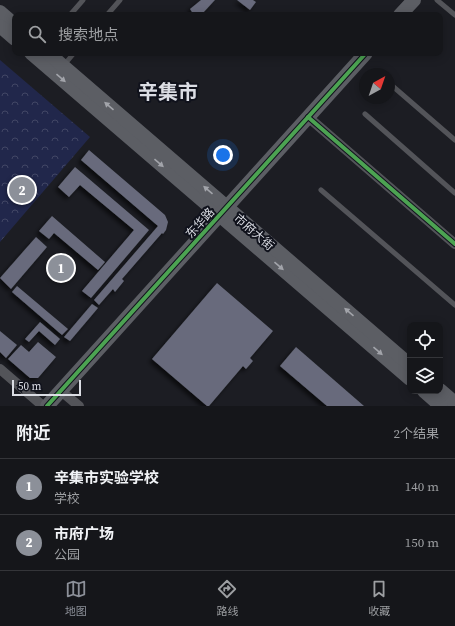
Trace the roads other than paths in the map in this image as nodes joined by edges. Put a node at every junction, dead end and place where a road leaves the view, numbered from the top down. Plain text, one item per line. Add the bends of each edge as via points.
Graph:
1 (83, 0) edge
2 (120, 0) edge
3 (414, 0) edge
4 (437, 0) edge
5 (0, 12) edge
6 (73, 12) edge
7 (110, 12) edge
8 (403, 12) edge
9 (455, 15) edge
10 (12, 22) edge
11 (0, 26) edge
12 (12, 36) edge
13 (35, 56) edge
14 (51, 56) edge
15 (71, 56) edge
16 (363, 56) edge
17 (63, 66) junction
18 (395, 88) edge
19 (365, 114) dead end
20 (308, 117) junction
21 (455, 140) edge
22 (321, 190) dead end
23 (455, 193) edge
24 (224, 211) junction
25 (455, 244) edge
26 (455, 305) edge
27 (407, 362) edge
28 (0, 369) edge
29 (407, 376) edge
30 (61, 391) junction
31 (443, 393) edge
32 (427, 394) edge
33 (455, 403) edge
34 (43, 406) edge
35 (47, 406) edge
36 (79, 406) edge
37 (441, 406) edge

1 - 6 lane
2 - 7 lane
3 - 8 main road
4 - 9 lane
5 - 10 main road
11 - 12 main road
13 -> 24 main road, 市府大街
14 - 17 main road, 市府大街
15 - 17 lane
16 - 20 main road, 东华路
24 -> 17 main road, 市府大街
18 - 21 lane
19 - 23 lane
20 - 24 main road, 东华路
20 - 25 street
22 - 26 lane
27 -> 24 main road, 市府大街
24 -> 29 main road, 市府大街
24 - 30 main road, 东华路
28 - 34 street
30 - 35 main road, 东华路
30 - 36 street
31 - 33 main road
32 - 37 main road

